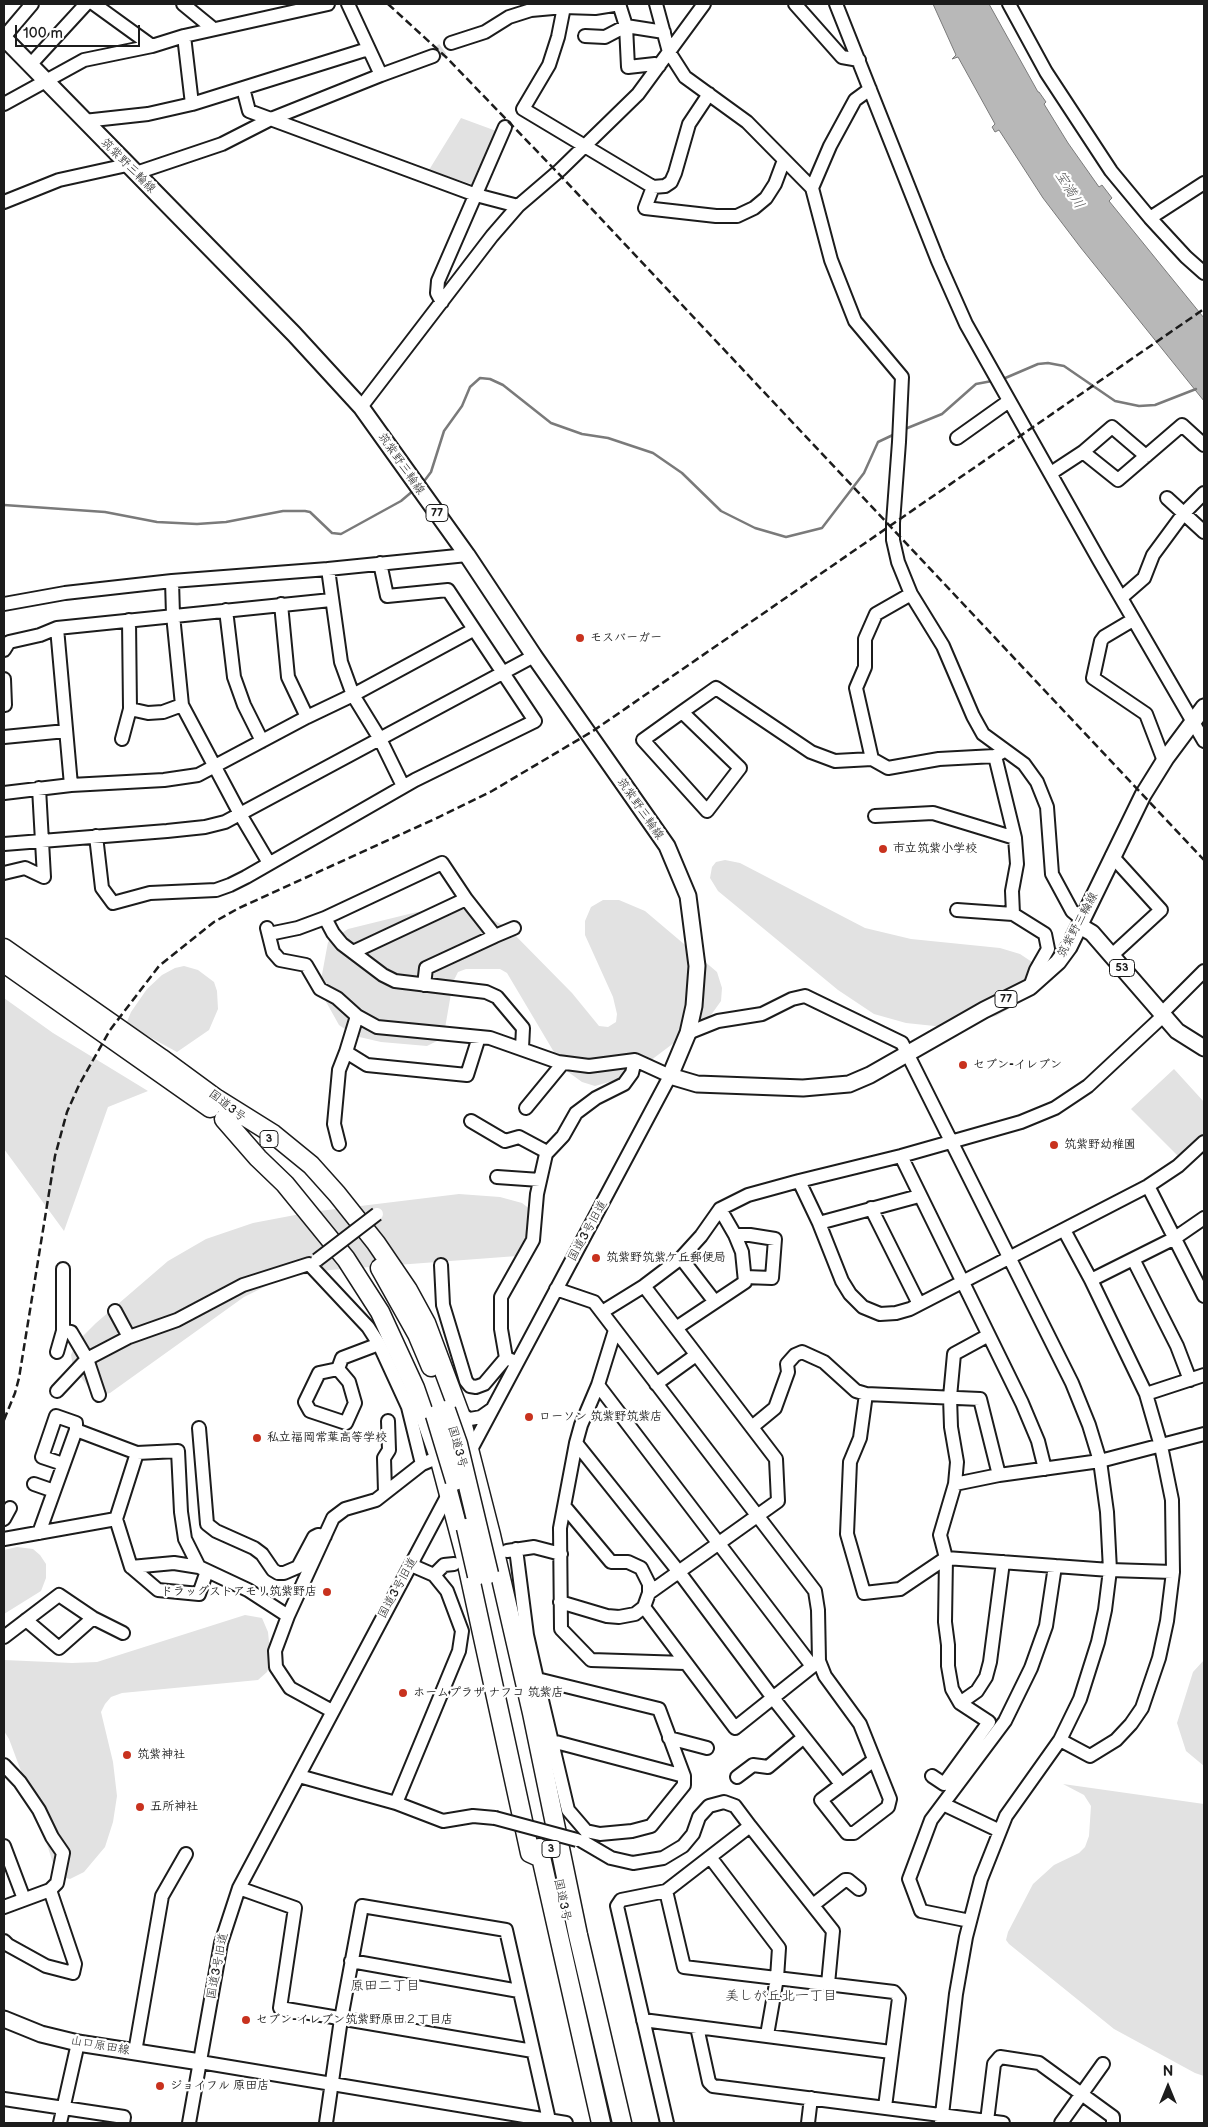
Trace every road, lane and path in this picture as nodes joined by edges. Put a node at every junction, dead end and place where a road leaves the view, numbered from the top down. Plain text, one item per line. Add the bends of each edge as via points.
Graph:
1 (32, 4) edge
2 (86, 4) edge
3 (94, 4) edge
4 (183, 4) edge
5 (274, 4) edge
6 (328, 4) edge
7 (348, 4) edge
8 (620, 4) edge
9 (656, 4) edge
10 (704, 4) edge
11 (795, 4) edge
12 (836, 4) edge
13 (1009, 4) edge
14 (572, 6) edge
15 (284, 13) junction
16 (626, 26) junction
17 (211, 27) dead end
18 (664, 32) junction
19 (184, 36) junction
20 (585, 36) dead end
21 (4, 38) edge
22 (451, 43) tunnel mouth
23 (152, 46) junction
24 (368, 49) junction
25 (670, 52) junction
26 (433, 56) tunnel mouth
27 (859, 60) junction
28 (30, 65) junction
29 (659, 66) junction
30 (381, 75) junction
31 (44, 81) junction
32 (243, 88) junction
33 (870, 90) junction
34 (709, 94) junction
35 (4, 104) edge
36 (192, 104) junction
37 (271, 119) junction
38 (84, 122) junction
39 (505, 127) dead end
40 (585, 146) junction
41 (784, 160) junction
42 (132, 169) junction
43 (1204, 183) edge
44 (653, 187) junction
45 (812, 188) junction
46 (476, 195) junction
47 (5, 200) edge
48 (518, 206) junction
49 (1150, 218) junction
50 (1204, 273) edge
51 (442, 302) junction
52 (1009, 401) junction
53 (361, 407) junction
54 (957, 438) dead end
55 (1204, 445) edge
56 (1083, 452) junction
57 (1146, 456) junction
58 (1051, 473) junction
59 (1204, 493) edge
60 (1167, 498) dead end
61 (1184, 513) junction
62 (1204, 532) edge
63 (467, 555) junction
64 (380, 564) junction
65 (328, 569) junction
66 (172, 581) junction
67 (911, 594) junction
68 (1121, 598) junction
69 (331, 600) junction
70 (4, 604) edge
71 (281, 604) junction
72 (226, 610) junction
73 (173, 615) junction
74 (130, 620) junction
75 (1131, 621) dead end
76 (57, 628) junction
77 (473, 630) junction
78 (4, 650) edge
79 (534, 656) junction
80 (505, 673) junction
81 (4, 678) edge
82 (353, 695) junction
83 (4, 705) edge
84 (182, 705) junction
85 (1204, 707) edge
86 (130, 709) junction
87 (682, 712) junction
88 (307, 717) junction
89 (1193, 722) junction
90 (66, 731) junction
91 (4, 737) edge
92 (122, 739) dead end
93 (380, 740) junction
94 (262, 741) junction
95 (1204, 741) edge
96 (999, 753) junction
97 (872, 759) junction
98 (1164, 761) junction
99 (216, 767) junction
100 (71, 786) junction
101 (403, 786) junction
102 (39, 788) junction
103 (4, 793) edge
104 (240, 814) junction
105 (875, 816) dead end
106 (96, 836) junction
107 (1015, 838) junction
108 (43, 840) junction
109 (4, 844) edge
110 (1112, 856) junction
111 (269, 863) junction
112 (4, 873) edge
113 (466, 899) junction
114 (957, 910) dead end
115 (1013, 914) junction
116 (325, 918) junction
117 (1082, 923) junction
118 (514, 928) dead end
119 (495, 936) junction
120 (4, 948) edge
121 (353, 952) junction
122 (1111, 956) junction
123 (4, 964) edge
124 (1204, 971) edge
125 (1204, 983) edge
126 (424, 985) junction
127 (1030, 987) junction
128 (357, 1016) junction
129 (1163, 1016) junction
130 (688, 1033) junction
131 (478, 1037) junction
132 (522, 1048) junction
133 (1204, 1048) edge
134 (346, 1052) junction
135 (906, 1054) junction
136 (635, 1060) junction
137 (563, 1063) junction
138 (670, 1076) junction
139 (526, 1108) dead end
140 (224, 1119) junction
141 (471, 1121) dead end
142 (951, 1142) junction
143 (1204, 1142) edge
144 (339, 1144) dead end
145 (547, 1152) junction
146 (902, 1156) junction
147 (497, 1177) dead end
148 (540, 1180) junction
149 (800, 1181) junction
150 (1148, 1186) junction
151 (919, 1196) junction
152 (871, 1208) junction
153 (720, 1209) junction
154 (377, 1214) dead end
155 (1204, 1218) edge
156 (820, 1223) junction
157 (1064, 1230) junction
158 (736, 1235) junction
159 (1175, 1238) junction
160 (1008, 1257) junction
161 (681, 1258) junction
162 (1133, 1259) junction
163 (313, 1262) junction
164 (442, 1265) dead end
165 (63, 1269) dead end
166 (744, 1277) junction
167 (1091, 1280) junction
168 (1201, 1281) edge
169 (963, 1282) junction
170 (644, 1286) junction
171 (556, 1289) junction
172 (1204, 1296) edge
173 (715, 1302) junction
174 (919, 1304) junction
175 (115, 1311) dead end
176 (602, 1312) junction
177 (676, 1328) junction
178 (615, 1330) junction
179 (63, 1331) junction
180 (129, 1336) junction
181 (987, 1336) junction
182 (379, 1344) junction
183 (57, 1352) dead end
184 (696, 1354) junction
185 (87, 1359) junction
186 (511, 1360) junction
187 (338, 1369) junction
188 (1204, 1375) edge
189 (1190, 1380) junction
190 (656, 1384) junction
191 (598, 1385) junction
192 (57, 1391) dead end
193 (866, 1394) junction
194 (1146, 1394) junction
195 (99, 1395) dead end
196 (950, 1397) junction
197 (493, 1409) junction
198 (447, 1412) junction
199 (388, 1421) dead end
200 (752, 1427) junction
201 (199, 1428) dead end
202 (76, 1430) junction
203 (1204, 1434) edge
204 (576, 1443) junction
205 (1161, 1446) junction
206 (470, 1450) junction
207 (137, 1454) junction
208 (439, 1457) junction
209 (1100, 1461) junction
210 (64, 1464) junction
211 (422, 1464) junction
212 (1045, 1469) junction
213 (999, 1475) junction
214 (34, 1484) dead end
215 (955, 1484) junction
216 (54, 1492) junction
217 (385, 1492) junction
218 (448, 1496) junction
219 (565, 1507) junction
220 (757, 1516) junction
221 (116, 1519) junction
222 (39, 1533) junction
223 (325, 1536) junction
224 (4, 1539) edge
225 (718, 1545) junction
226 (561, 1554) junction
227 (946, 1558) junction
228 (1002, 1562) junction
229 (454, 1564) dead end
230 (411, 1565) junction
231 (1055, 1566) junction
232 (131, 1567) junction
233 (203, 1569) junction
234 (1110, 1570) junction
235 (680, 1572) junction
236 (1173, 1572) junction
237 (434, 1575) junction
238 (649, 1593) junction
239 (560, 1602) junction
240 (644, 1608) junction
241 (288, 1616) junction
242 (93, 1618) junction
243 (26, 1620) junction
244 (123, 1633) dead end
245 (4, 1637) edge
246 (685, 1663) junction
247 (815, 1663) junction
248 (537, 1679) junction
249 (773, 1698) junction
250 (960, 1703) junction
251 (332, 1711) junction
252 (804, 1737) junction
253 (670, 1738) junction
254 (1060, 1740) junction
255 (552, 1741) junction
256 (707, 1748) dead end
257 (874, 1760) junction
258 (4, 1765) edge
259 (299, 1776) junction
260 (684, 1776) junction
261 (932, 1776) dead end
262 (737, 1777) dead end
263 (841, 1784) junction
264 (396, 1803) junction
265 (943, 1804) junction
266 (750, 1826) junction
267 (557, 1827) junction
268 (1000, 1831) junction
269 (581, 1837) junction
270 (4, 1846) edge
271 (186, 1854) dead end
272 (710, 1857) junction
273 (548, 1862) junction
274 (239, 1888) junction
275 (859, 1889) dead end
276 (50, 1890) junction
277 (666, 1891) junction
278 (24, 1899) junction
279 (813, 1905) junction
280 (4, 1907) edge
281 (970, 1921) junction
282 (5, 1945) edge
283 (351, 1961) junction
284 (777, 1978) junction
285 (828, 1984) junction
286 (519, 1990) junction
287 (4, 2019) edge
288 (341, 2019) junction
289 (643, 2020) junction
290 (697, 2027) junction
291 (767, 2035) junction
292 (78, 2043) junction
293 (533, 2051) junction
294 (135, 2052) junction
295 (891, 2052) junction
296 (200, 2062) junction
297 (1103, 2064) dead end
298 (332, 2084) junction
299 (1082, 2094) junction
300 (811, 2098) junction
301 (5, 2103) edge
302 (885, 2107) junction
303 (63, 2109) junction
304 (942, 2119) edge
305 (550, 2120) junction
306 (987, 2121) junction
307 (60, 2123) edge
308 (123, 2123) edge
309 (189, 2123) edge
310 (326, 2123) edge
311 (566, 2123) edge
312 (601, 2123) edge
313 (614, 2123) edge
314 (622, 2123) edge
315 (667, 2123) edge
316 (808, 2123) edge
317 (1002, 2123) edge
318 (1061, 2123) edge
319 (1113, 2123) edge

1 - 21 street
2 - 28 street
3 - 23 street
4 - 17 street
5 - 15 street
6 - 15 street
7 - 24 street
8 - 14 street via 595,8
8 - 16 street
9 - 18 street
10 - 25 street
11 - 27 street via 842,57
12 - 27 street
13 - 49 street via 1046,72 1105,162
14 - 22 street via 531,10 509,17 485,32
14 - 40 street via 549,65 523,109
15 - 19 street
16 - 18 street
16 - 20 street via 605,38
16 - 29 street via 628,67
18 - 25 street
19 - 23 street
19 - 36 street
21 - 28 main road, 筑紫野三輪線 / 77
23 - 31 street via 84,60
24 - 30 street
24 - 32 street
25 - 29 street
25 - 34 street via 685,77
26 - 30 street
27 - 33 street
28 - 31 main road, 筑紫野三輪線 / 77
29 - 40 street via 638,94
30 - 37 street
31 - 35 street
31 - 38 main road, 筑紫野三輪線 / 77
32 - 36 street
32 - 37 street via 249,111
33 - 45 street via 855,100
33 - 52 street via 966,324
34 - 41 street via 748,122
34 - 44 street via 689,124 670,182
36 - 38 street via 148,114
37 - 42 street via 222,144
37 - 46 street
38 - 42 main road, 筑紫野三輪線 / 77
39 - 46 street
40 - 44 street
40 - 48 street
41 - 44 street via 766,198 736,216 645,208
41 - 45 street
42 - 47 street via 59,180
42 - 53 main road, 筑紫野三輪線 / 77
43 - 49 street
45 - 67 street via 831,260 855,321 902,377 893,540
46 - 48 street
46 - 51 street via 438,281 437,293
48 - 51 street
49 - 50 street
51 - 53 street
52 - 54 street
52 - 58 street
53 - 63 main road, 筑紫野三輪線 / 77
55 - 57 street via 1182,425
56 - 57 street via 1118,480
56 - 57 street via 1112,427
56 - 58 street
58 - 68 street
59 - 61 street
60 - 61 street
61 - 62 street
61 - 68 street via 1153,555 1144,578
63 - 64 street
63 - 79 main road, 筑紫野三輪線 / 77
64 - 65 street
64 - 77 street via 387,596 448,590
65 - 66 street
65 - 69 street
66 - 70 street via 64,592
66 - 73 street
67 - 96 street via 943,646 983,734
67 - 97 street via 876,614 865,639 865,666 856,688
68 - 89 street
69 - 71 street
69 - 82 street via 341,662
71 - 72 street
71 - 88 street via 288,677
72 - 73 street
72 - 94 street via 234,677
73 - 74 street
73 - 84 street
74 - 76 street
74 - 86 street
75 - 98 street via 1101,641 1093,678 1146,714
76 - 78 street via 9,642
76 - 90 street
77 - 80 street
77 - 82 street
79 - 80 street
79 - 130 main road, 筑紫野三輪線 / 77 via 667,846 688,896 697,966
80 - 93 street
80 - 101 street via 535,721
81 - 83 street
82 - 88 street
82 - 93 street
84 - 86 street via 164,712
84 - 99 street
85 - 89 main road, 筑紫野三輪線 / 77
86 - 92 street
87 - 87 street via 643,740 707,811 740,768
87 - 97 street via 716,688 812,752 835,761
88 - 94 street
89 - 95 street
89 - 98 main road, 筑紫野三輪線 / 77
90 - 91 street
90 - 100 street
93 - 101 street
93 - 104 street
94 - 99 street
96 - 97 street via 888,768
96 - 107 street
96 - 117 street via 1024,764 1037,782 1047,806 1052,874
98 - 110 main road, 筑紫野三輪線 / 77
99 - 100 street via 164,780
99 - 104 street
100 - 102 street
101 - 111 street
102 - 103 street
102 - 108 street
104 - 106 street via 205,827
104 - 111 street
105 - 107 street via 933,813
106 - 108 street
106 - 111 street via 102,888 113,903 150,893 216,890
107 - 115 street via 1017,864 1012,892
108 - 109 street
108 - 112 street via 44,877 25,868
110 - 117 main road, 筑紫野三輪線 / 77
110 - 122 street via 1160,910
113 - 116 street via 442,863
113 - 119 street
113 - 121 street
114 - 115 street
115 - 127 street via 1045,934 1048,949
116 - 121 street via 342,944
116 - 128 street via 298,928 268,931 273,952 280,960 306,965 320,989 337,998
117 - 122 main road, 53
117 - 127 main road, 筑紫野三輪線 / 77 via 1058,962
118 - 119 street
119 - 126 street via 426,968
120 - 198 highway, 国道3号 / 3 via 217,1099 302,1170 349,1224 383,1273 417,1334
121 - 126 street via 383,975 396,981
122 - 129 main road, 53
123 - 140 highway, 国道3号 / 3
124 - 129 street
125 - 129 street
126 - 132 street via 486,992 497,997 523,1028
127 - 135 main road, 筑紫野三輪線 / 77
128 - 131 street via 377,1027
128 - 134 street
129 - 133 main road, 53 via 1177,1031
129 - 142 street via 1088,1086 1055,1108 1021,1122
130 - 135 street via 718,1021 762,1014 805,996 902,1043
130 - 138 main road, 筑紫野三輪線 / 77
131 - 132 street
131 - 134 street via 467,1075 366,1065
132 - 137 street
134 - 144 street via 339,1070 334,1124
135 - 138 main road, 筑紫野三輪線 / 77 via 870,1075 848,1084 826,1087 697,1084
135 - 142 street
136 - 137 street via 589,1066
136 - 138 street
136 - 145 street via 632,1073 624,1084 576,1113 563,1136
137 - 139 street
138 - 171 street, 国道3号旧道
140 - 198 highway, 国道3号 / 3 via 291,1178 337,1232 372,1279
140 - 208 highway via 285,1184 346,1259 380,1312 415,1388
141 - 145 street via 505,1141 519,1138
142 - 146 street
142 - 160 street
143 - 150 street via 1178,1166
145 - 148 street
146 - 149 street
146 - 151 street
147 - 148 street
148 - 186 street via 533,1240 501,1297 501,1329
149 - 153 street via 748,1195
149 - 156 street
150 - 157 street
150 - 159 street
151 - 152 street
151 - 169 street
152 - 156 street
152 - 174 street
153 - 158 street
153 - 161 street
154 - 163 street, bridge
155 - 159 street
156 - 174 street via 842,1282 863,1307 880,1314 910,1310
157 - 160 street
157 - 167 street
158 - 166 street via 742,1252
158 - 166 street via 775,1239 772,1278
159 - 162 street
159 - 168 street
160 - 169 street
160 - 209 street via 1072,1383
161 - 170 street
161 - 173 street
162 - 167 street
162 - 189 street via 1178,1346
163 - 180 street via 243,1285 177,1320
163 - 182 street
164 - 186 street via 442,1305 466,1381 476,1387 484,1384
165 - 179 street
166 - 173 street via 745,1282
167 - 194 street
168 - 172 street
169 - 174 street
169 - 181 street
170 - 176 street
170 - 177 street
171 - 176 street via 594,1302
171 - 186 street, 国道3号旧道
173 - 177 street
175 - 180 street
176 - 178 street
177 - 184 street
178 - 190 street
178 - 191 street
179 - 183 street
179 - 185 street via 71,1332
180 - 185 street
181 - 196 street via 954,1354
181 - 212 street via 1022,1403 1038,1441
182 - 187 street via 342,1358
182 - 211 street via 408,1407
184 - 190 street
184 - 200 street
185 - 192 street
185 - 195 street
186 - 197 street, 国道3号旧道
187 - 187 street via 350,1382 355,1404 346,1423 310,1410 305,1402 319,1373
188 - 189 street
189 - 194 street
190 - 220 street
191 - 204 street
191 - 225 street
193 - 196 street
193 - 200 street via 856,1391 824,1362 802,1352 787,1364 788,1372 775,1408
193 - 227 street via 860,1438 850,1462 847,1534 864,1593 900,1589
194 - 205 street
196 - 213 street via 980,1399
196 - 215 street via 957,1462
197 - 198 street via 481,1418 470,1419
197 - 206 street, 国道3号旧道
198 - 206 highway
198 - 273 highway, 国道3号 / 3, bridge via 458,1495 483,1575
199 - 217 street
200 - 220 street via 776,1459 777,1474 778,1501
201 - 223 street via 207,1524 254,1548 278,1573 298,1567 314,1538
202 - 207 street
202 - 210 street
202 - 210 street via 76,1423 56,1416 42,1457
203 - 205 street
204 - 219 street
204 - 235 street
205 - 209 street
205 - 236 street via 1172,1500
206 - 218 street, 国道3号旧道
206 - 267 highway
207 - 221 street
207 - 233 street via 178,1451 185,1539
208 - 211 street
208 - 218 highway
209 - 212 street
209 - 234 street
210 - 216 street
211 - 217 street
212 - 213 street
213 - 215 street
214 - 216 street
215 - 227 street via 940,1535
216 - 222 street
217 - 223 street via 376,1500 345,1509 333,1518
218 - 230 street, 国道3号旧道
218 - 273 highway via 465,1556 530,1853
219 - 226 street via 560,1528
219 - 238 street via 611,1562 628,1562 641,1568 649,1584
220 - 225 street
220 - 247 street via 815,1591 818,1610
221 - 222 street
221 - 232 street
222 - 224 street
223 - 241 street
225 - 235 street
225 - 247 street
226 - 239 street
226 - 248 street via 534,1547 511,1550
227 - 228 street
227 - 250 street via 948,1666 952,1689
228 - 231 street
228 - 250 street via 986,1677 977,1691
229 - 237 street via 444,1565
230 - 237 street
230 - 251 street, 国道3号旧道
231 - 234 street
231 - 265 street via 1046,1626 1032,1668 1004,1721
232 - 233 street via 174,1563
232 - 233 street via 158,1590 199,1594
233 - 241 street via 248,1590
234 - 236 street
234 - 254 street via 1091,1671
235 - 238 street
235 - 249 street
236 - 254 street via 1159,1658 1142,1708 1116,1740 1090,1756
237 - 264 street via 447,1590 462,1631 459,1651
238 - 240 street
239 - 240 street via 619,1617 636,1614
239 - 246 street via 562,1629 591,1660
240 - 246 street
241 - 251 street via 275,1651 276,1667 290,1688
242 - 243 street via 59,1595
242 - 243 street via 59,1648
242 - 244 street
243 - 245 street
246 - 249 street via 734,1728
247 - 249 street
247 - 257 street via 860,1724
248 - 253 street via 659,1709
248 - 255 street
249 - 252 street
250 - 261 street via 989,1722 944,1784
251 - 259 street, 国道3号旧道
252 - 262 street via 768,1767 753,1765
252 - 263 street
253 - 256 street
253 - 260 street
254 - 268 street via 1006,1816
255 - 260 street
255 - 269 street via 568,1810
257 - 263 street
257 - 263 street via 890,1799 888,1808 854,1833 847,1833 821,1800
258 - 276 street via 39,1810 63,1853 57,1883
259 - 264 street
259 - 274 street, 国道3号旧道
260 - 269 street via 684,1785 651,1826
264 - 269 street, bridge via 442,1821 473,1816 494,1818
265 - 268 street
265 - 281 street via 931,1820 909,1879 921,1911
266 - 269 street via 735,1806 724,1802 709,1806 698,1817 693,1834 682,1846 663,1858 633,1863 611,1858
266 - 272 street
266 - 279 street
267 - 273 highway
267 - 314 highway via 578,1935
268 - 281 street via 981,1879
270 - 278 street
271 - 294 street via 162,1896
272 - 277 street
272 - 284 street via 779,1948
273 - 312 highway, 国道3号 / 3
273 - 313 highway, 国道3号 / 3
274 - 288 street via 296,1908 280,2008
274 - 296 street, 国道3号旧道 via 221,1943
275 - 279 street via 846,1880
276 - 278 street
276 - 282 street via 75,1964 73,1974 46,1966
277 - 284 street via 684,1967
277 - 289 street via 621,1900 618,1906
278 - 280 street
279 - 285 street via 833,1931
281 - 304 street via 956,1994
283 - 286 street
283 - 286 street via 362,1906 506,1930
283 - 288 street
284 - 285 street
284 - 291 street
285 - 295 street via 894,1992 899,1998
286 - 293 street
287 - 292 main road, 山口原田線 via 41,2034
288 - 293 street
288 - 298 street
289 - 290 street
289 - 315 street
290 - 291 street
290 - 300 street via 708,2082 713,2086
291 - 295 street
292 - 294 main road, 山口原田線
292 - 303 street
293 - 305 street
294 - 296 main road, 山口原田線
295 - 302 street
296 - 298 street
296 - 309 street, 国道3号旧道
297 - 299 street
298 - 305 street
298 - 310 street
299 - 306 street via 1038,2063 1000,2058 994,2064
299 - 318 street
299 - 319 street via 1114,2117
300 - 302 street
300 - 316 street
301 - 303 street
302 - 304 street
303 - 307 street
303 - 308 street via 124,2117
304 - 306 street
305 - 311 street
306 - 317 street

